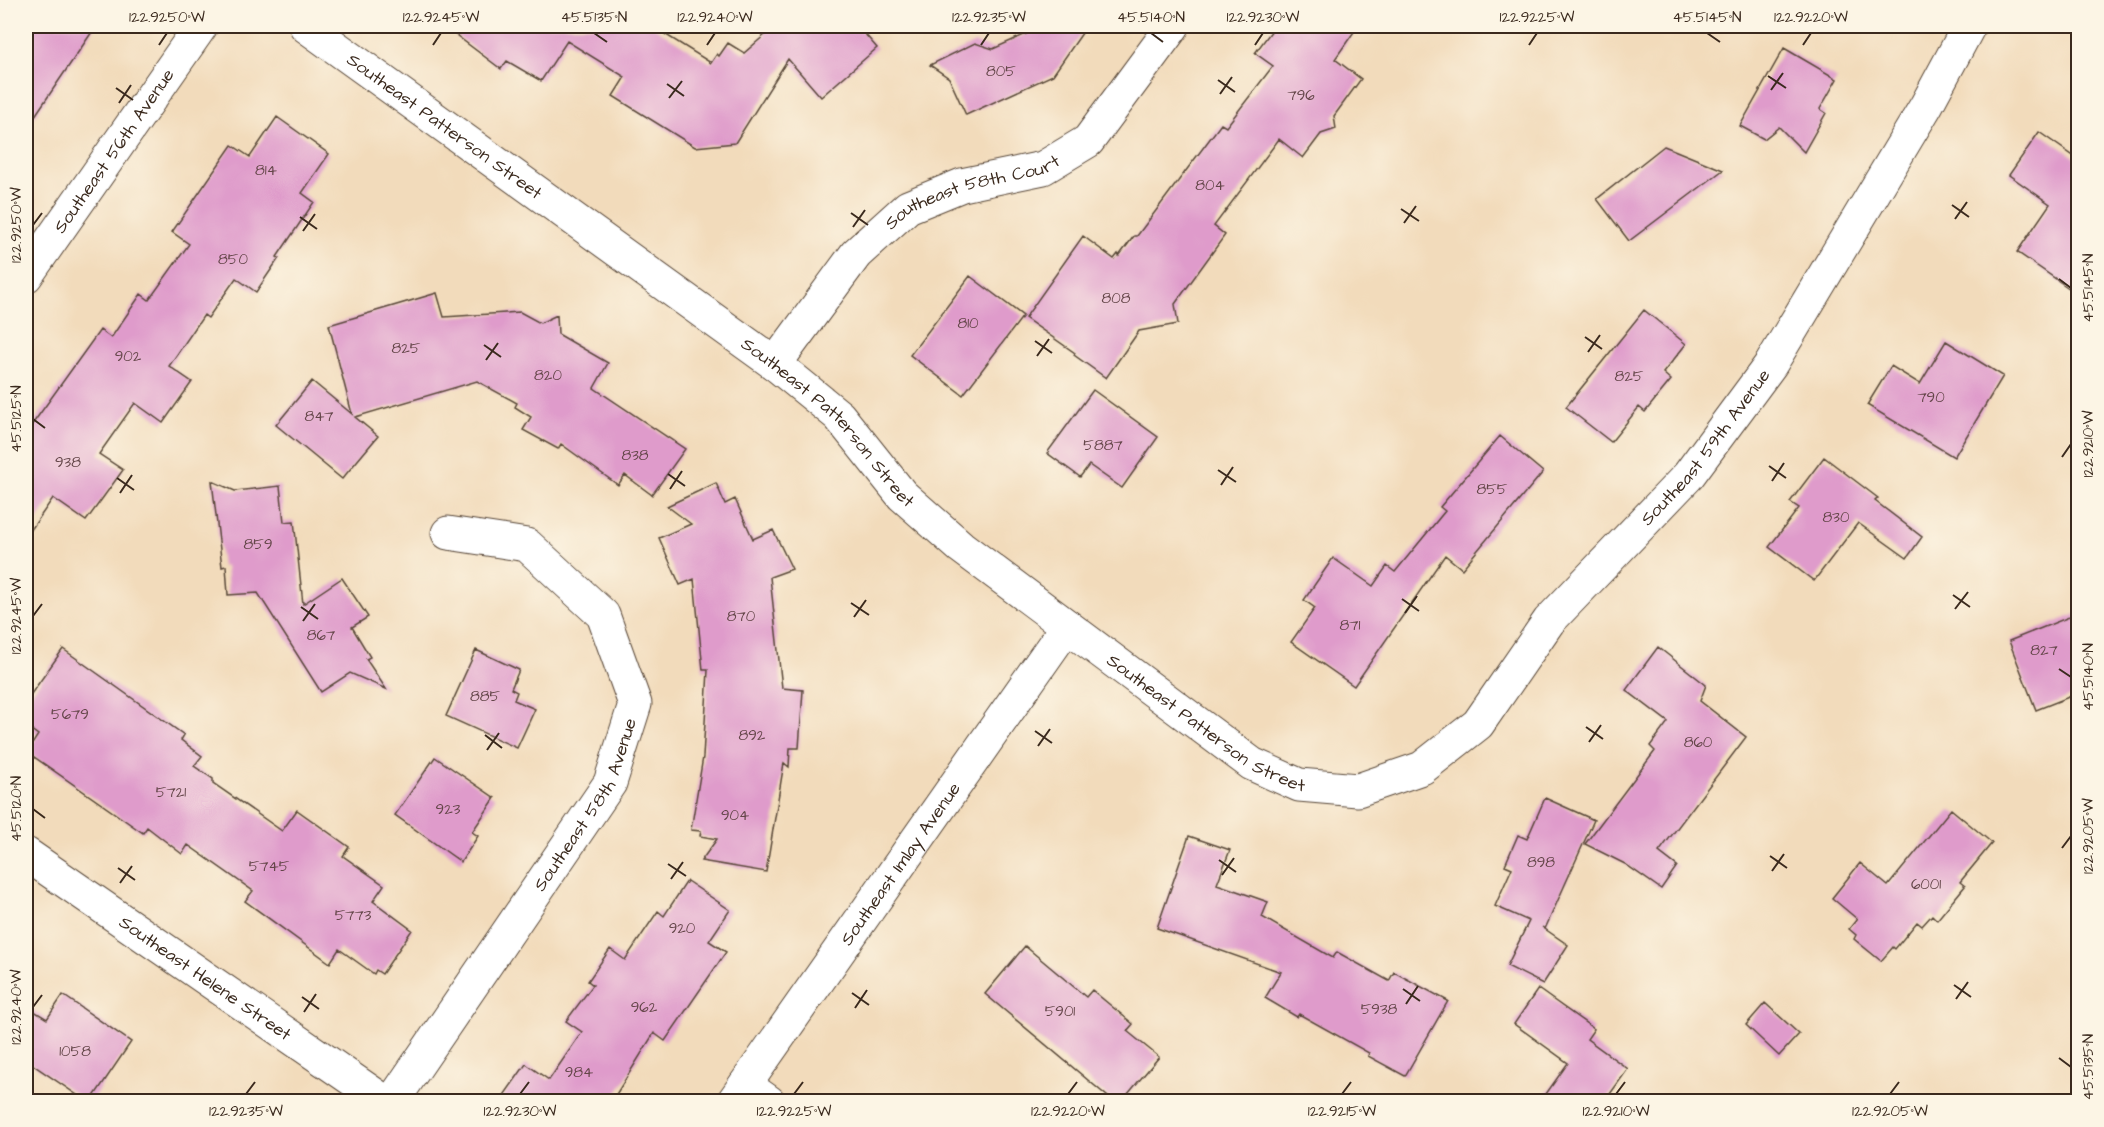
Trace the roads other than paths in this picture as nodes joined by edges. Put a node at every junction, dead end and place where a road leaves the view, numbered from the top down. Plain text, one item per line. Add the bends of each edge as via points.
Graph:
1 (201, 26) edge
2 (306, 26) edge
3 (1173, 26) edge
4 (1969, 26) edge
5 (26, 276) edge
6 (775, 364) junction
7 (448, 533) dead end
8 (1067, 626) junction
9 (1358, 790) joint
10 (29, 865) edge
11 (749, 1096) edge
12 (385, 1101) edge
13 (392, 1101) edge

1 - 5 street, Southeast 56th Avenue
2 - 6 street, Southeast Patterson Street
3 - 6 street, Southeast 58th Court via 1088,141 1043,168 962,184 908,207 856,254
4 - 9 street, Southeast 59th Avenue via 1926,106 1771,364 1688,476 1549,621 1478,724 1422,768
6 - 8 street, Southeast Patterson Street via 839,416 902,495 961,547
7 - 13 street, Southeast 58th Avenue via 527,545 603,615 635,704 610,783
8 - 9 street, Southeast Patterson Street via 1252,764 1299,785
8 - 11 street, Southeast Imlay Avenue
10 - 12 street, Southeast Helene Street

